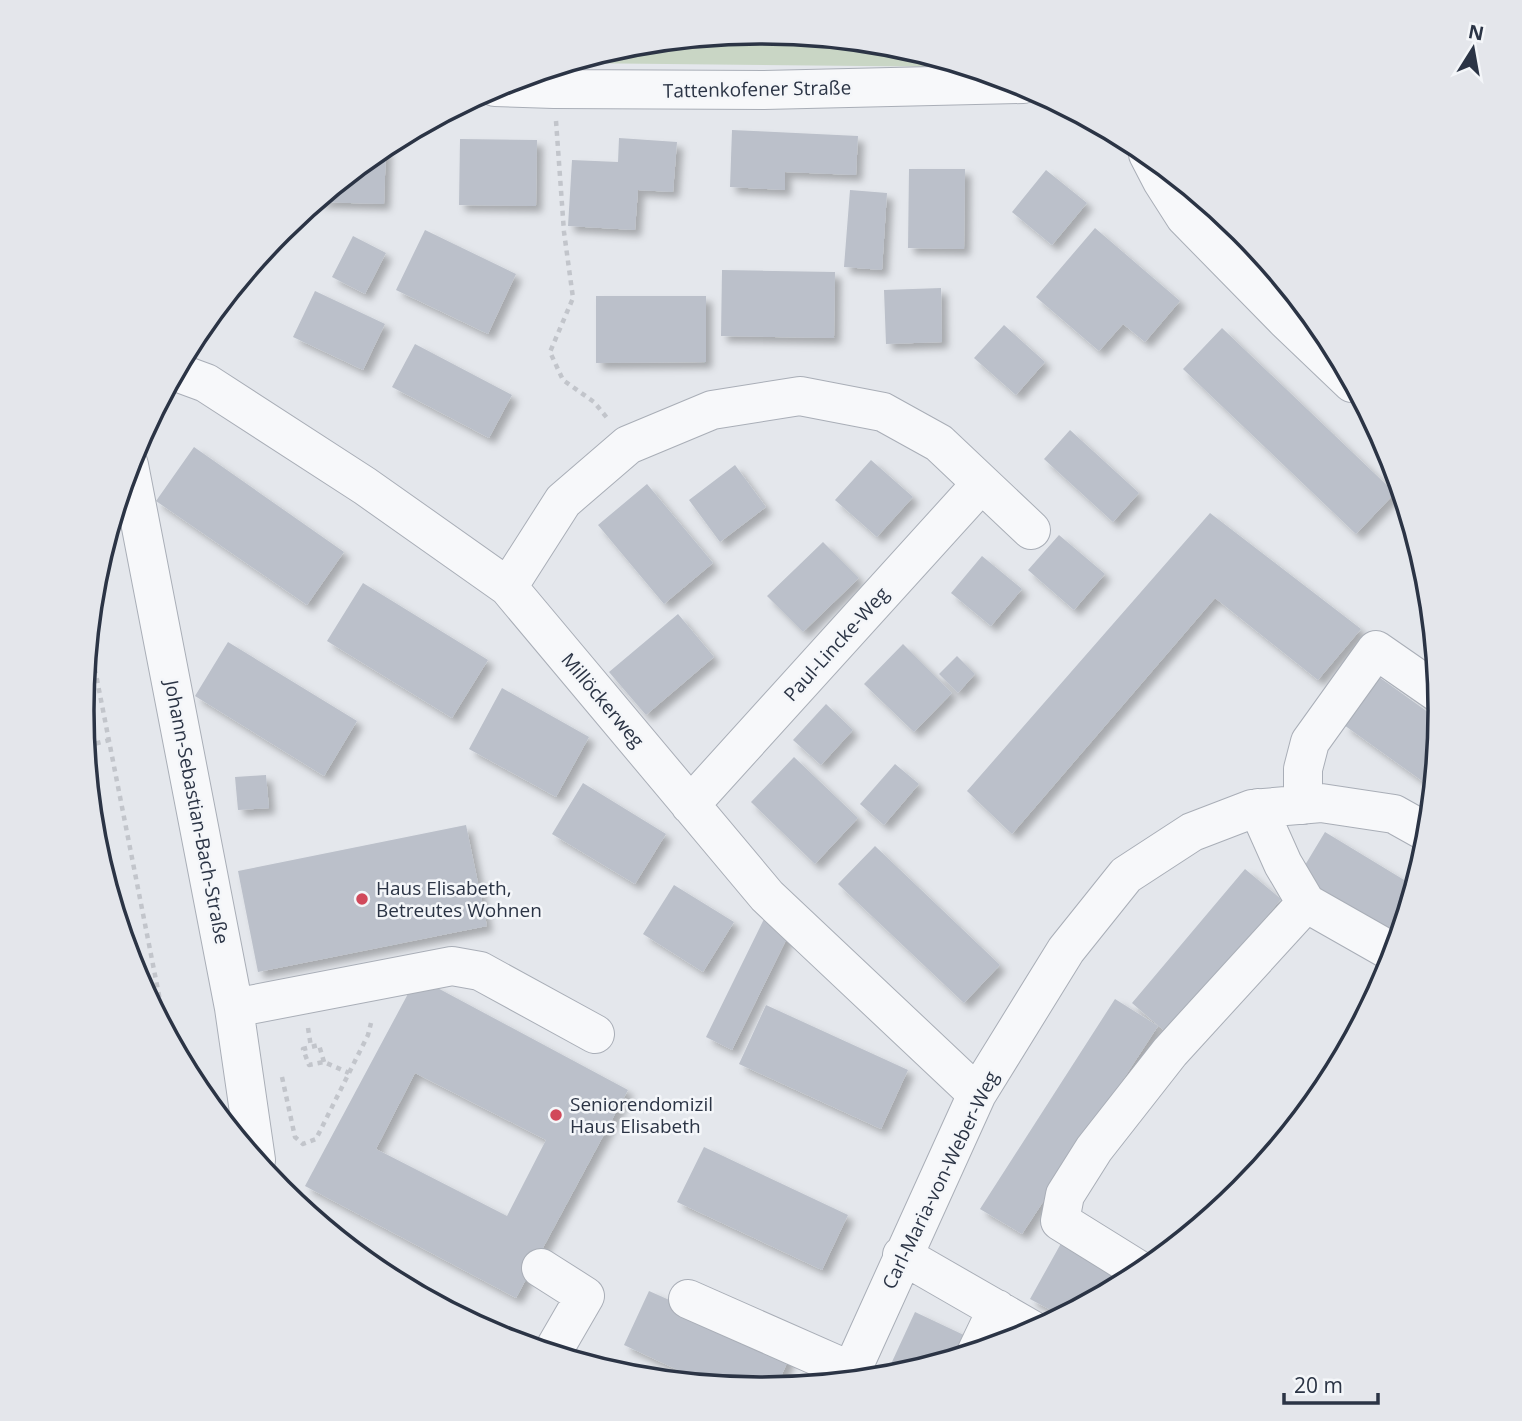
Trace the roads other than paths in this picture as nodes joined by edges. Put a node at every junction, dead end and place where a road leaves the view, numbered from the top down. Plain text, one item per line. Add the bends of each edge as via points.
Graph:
1 (990, 85) edge
2 (525, 88) edge
3 (1163, 179) edge
4 (1327, 359) edge
5 (185, 375) edge
6 (981, 484) junction
7 (134, 485) edge
8 (1031, 530) dead end
9 (508, 587) junction
10 (1427, 685) edge
11 (690, 804) junction
12 (1303, 805) junction
13 (1258, 808) junction
14 (1417, 827) edge
15 (1307, 903) junction
16 (1384, 947) edge
17 (234, 1008) junction
18 (596, 1034) dead end
19 (977, 1094) junction
20 (253, 1142) edge
21 (902, 1255) junction
22 (1131, 1265) edge
23 (541, 1269) dead end
24 (688, 1299) dead end
25 (997, 1309) junction
26 (1021, 1324) edge
27 (983, 1339) edge
28 (557, 1345) edge
29 (851, 1371) edge
30 (842, 1373) edge

1 - 2 street, Tattenkofener Straße via 764,90
3 - 4 street via 1185,217
5 - 9 street, Millöckerweg via 206,383 365,486
6 - 8 street
6 - 9 street via 939,443 883,412 800,396 712,410 628,444 563,501
6 - 11 street, Paul-Lincke-Weg
7 - 17 street, Johann-Sebastian-Bach-Straße
9 - 11 street, Millöckerweg
10 - 12 street via 1376,650 1310,742 1303,769
11 - 19 street, Millöckerweg via 767,896
12 - 13 street, Carl-Maria-von-Weber-Weg
12 - 14 street, Carl-Maria-von-Weber-Weg via 1321,803 1394,814
13 - 15 street
13 - 19 street, Carl-Maria-von-Weber-Weg via 1192,832 1126,875 1066,950
15 - 16 street
15 - 22 street via 1170,1052 1094,1149 1065,1195 1060,1221
17 - 18 street via 452,966 480,971
17 - 20 street, Johann-Sebastian-Bach-Straße
19 - 21 street, Carl-Maria-von-Weber-Weg
21 - 25 street
21 - 29 street, Carl-Maria-von-Weber-Weg
23 - 28 street via 585,1296
24 - 30 street
25 - 26 street
25 - 27 street

